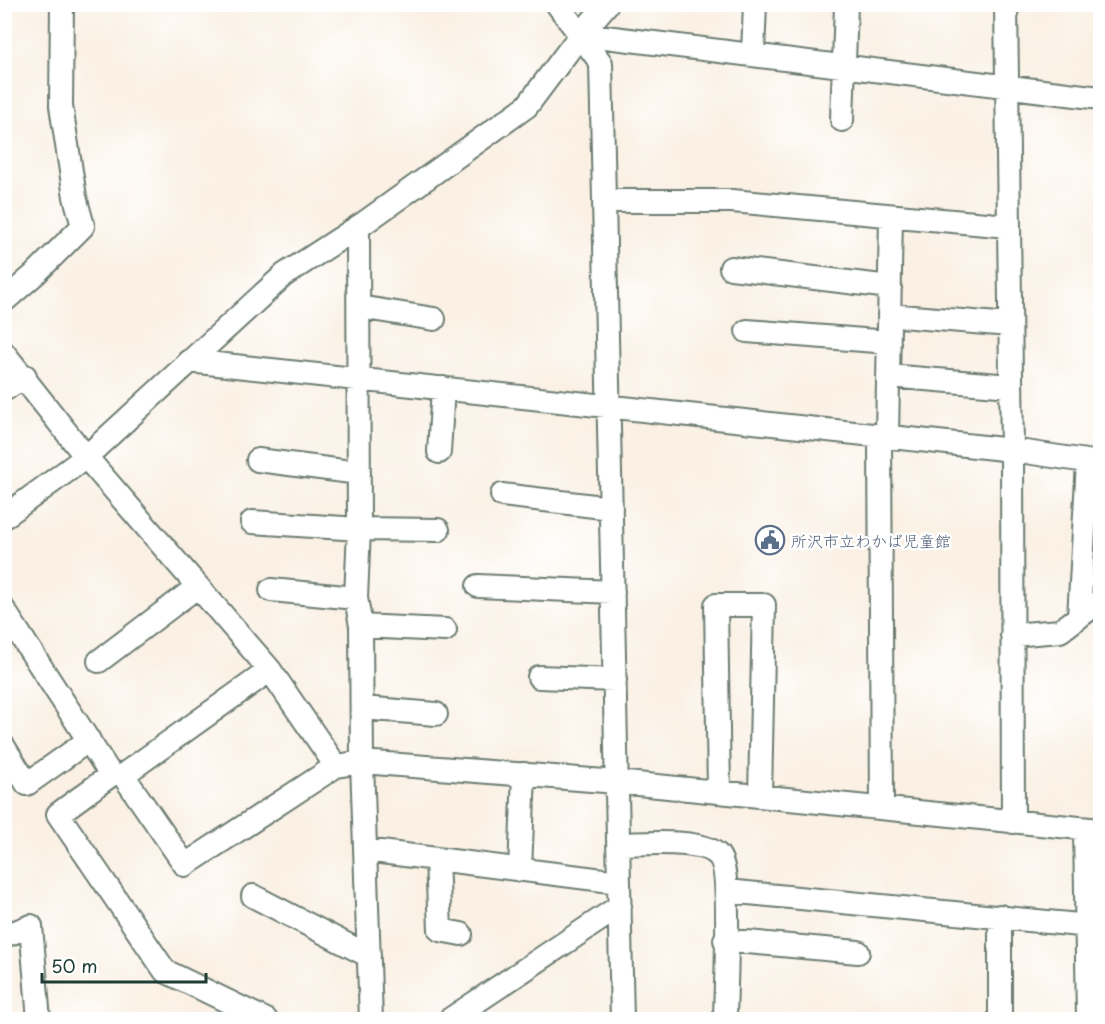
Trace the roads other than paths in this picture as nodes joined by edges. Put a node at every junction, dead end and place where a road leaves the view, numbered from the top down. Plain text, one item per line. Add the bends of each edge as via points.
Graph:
1 (62, 4) edge
2 (557, 4) edge
3 (607, 4) edge
4 (755, 4) edge
5 (846, 4) edge
6 (1006, 4) edge
7 (581, 34) junction
8 (753, 53) junction
9 (842, 67) junction
10 (1007, 88) junction
11 (1101, 98) edge
12 (842, 120) dead end
13 (604, 201) junction
14 (891, 216) junction
15 (1008, 226) junction
16 (358, 227) junction
17 (731, 268) dead end
18 (890, 287) junction
19 (4, 301) edge
20 (358, 307) junction
21 (889, 315) junction
22 (434, 319) dead end
23 (1010, 325) junction
24 (747, 331) dead end
25 (889, 342) junction
26 (4, 353) edge
27 (189, 361) junction
28 (888, 375) junction
29 (25, 376) junction
30 (359, 378) junction
31 (1011, 386) junction
32 (443, 388) junction
33 (4, 390) edge
34 (609, 406) junction
35 (884, 436) junction
36 (1012, 450) junction
37 (439, 452) dead end
38 (86, 457) junction
39 (258, 460) dead end
40 (1094, 462) edge
41 (359, 473) junction
42 (502, 495) dead end
43 (611, 508) junction
44 (4, 517) edge
45 (252, 522) dead end
46 (359, 529) junction
47 (438, 530) dead end
48 (478, 586) dead end
49 (197, 587) junction
50 (271, 590) dead end
51 (613, 592) junction
52 (356, 598) junction
53 (1101, 601) edge
54 (4, 610) edge
55 (1079, 617) junction
56 (361, 626) junction
57 (445, 630) dead end
58 (1012, 635) junction
59 (99, 661) dead end
60 (270, 670) junction
61 (539, 677) dead end
62 (615, 680) junction
63 (362, 708) junction
64 (436, 714) dead end
65 (89, 740) junction
66 (4, 747) edge
67 (362, 762) junction
68 (336, 766) junction
69 (524, 774) junction
70 (617, 782) junction
71 (719, 792) junction
72 (760, 796) junction
73 (882, 808) junction
74 (1013, 822) junction
75 (1093, 830) edge
76 (619, 844) junction
77 (365, 850) junction
78 (437, 859) junction
79 (520, 870) junction
80 (620, 882) junction
81 (727, 891) junction
82 (253, 896) dead end
83 (620, 906) junction
84 (1000, 916) junction
85 (1093, 926) edge
86 (461, 934) dead end
87 (4, 936) edge
88 (725, 940) junction
89 (858, 952) dead end
90 (369, 956) junction
91 (39, 1020) edge
92 (266, 1020) edge
93 (371, 1020) edge
94 (449, 1020) edge
95 (622, 1020) edge
96 (725, 1020) edge
97 (999, 1020) edge
98 (1088, 1020) edge

1 - 19 street via 61,106 83,226
2 - 7 street
3 - 7 street
4 - 8 street
5 - 9 street
6 - 10 street
7 - 8 street
7 - 13 street via 601,63
7 - 16 street via 527,106
8 - 9 street
9 - 10 street
9 - 12 street
10 - 11 street
10 - 15 street
13 - 14 street via 732,201
13 - 34 street
14 - 15 street
14 - 18 street
15 - 23 street
16 - 20 street
16 - 27 street via 284,275
17 - 18 street
18 - 21 street
20 - 22 street
20 - 30 street
21 - 23 street
21 - 25 street
23 - 31 street
24 - 25 street
25 - 28 street
26 - 29 street
27 - 30 street
27 - 38 street
28 - 31 street
28 - 35 street
29 - 33 street
29 - 38 street
30 - 32 street
30 - 41 street
31 - 36 street
32 - 34 street
32 - 37 street
34 - 35 street
34 - 43 street
35 - 36 street
35 - 73 street
36 - 40 street
36 - 58 street
38 - 44 street
38 - 49 street
39 - 41 street
40 - 55 street
41 - 46 street
42 - 43 street
43 - 51 street
45 - 46 street
46 - 47 street
46 - 52 street
48 - 51 street
49 - 59 street
49 - 60 street
50 - 52 street
51 - 62 street
52 - 56 street
53 - 55 street
54 - 65 street
55 - 58 street via 1060,631
56 - 57 street
56 - 63 street
58 - 74 street
60 - 68 street
60 - 68 street via 123,775 129,784 185,865
61 - 62 street
62 - 70 street
63 - 64 street
63 - 67 street
65 - 66 street via 27,784
65 - 92 street via 111,775 58,814 165,971
67 - 68 street
67 - 69 street
67 - 77 street
69 - 70 street
69 - 79 street
70 - 71 street
70 - 76 street
71 - 72 street
71 - 72 street via 716,605 764,605
72 - 73 street
73 - 74 street
74 - 75 street
75 - 85 street
76 - 80 street
76 - 81 street via 693,845 718,854 725,867
77 - 78 street
77 - 90 street
78 - 79 street
78 - 86 street via 440,930
79 - 80 street
80 - 83 street
81 - 84 street
81 - 88 street
82 - 90 street
83 - 94 street
83 - 95 street
84 - 85 street
84 - 97 street
85 - 98 street
87 - 91 street via 31,926
88 - 89 street
88 - 96 street
90 - 93 street

